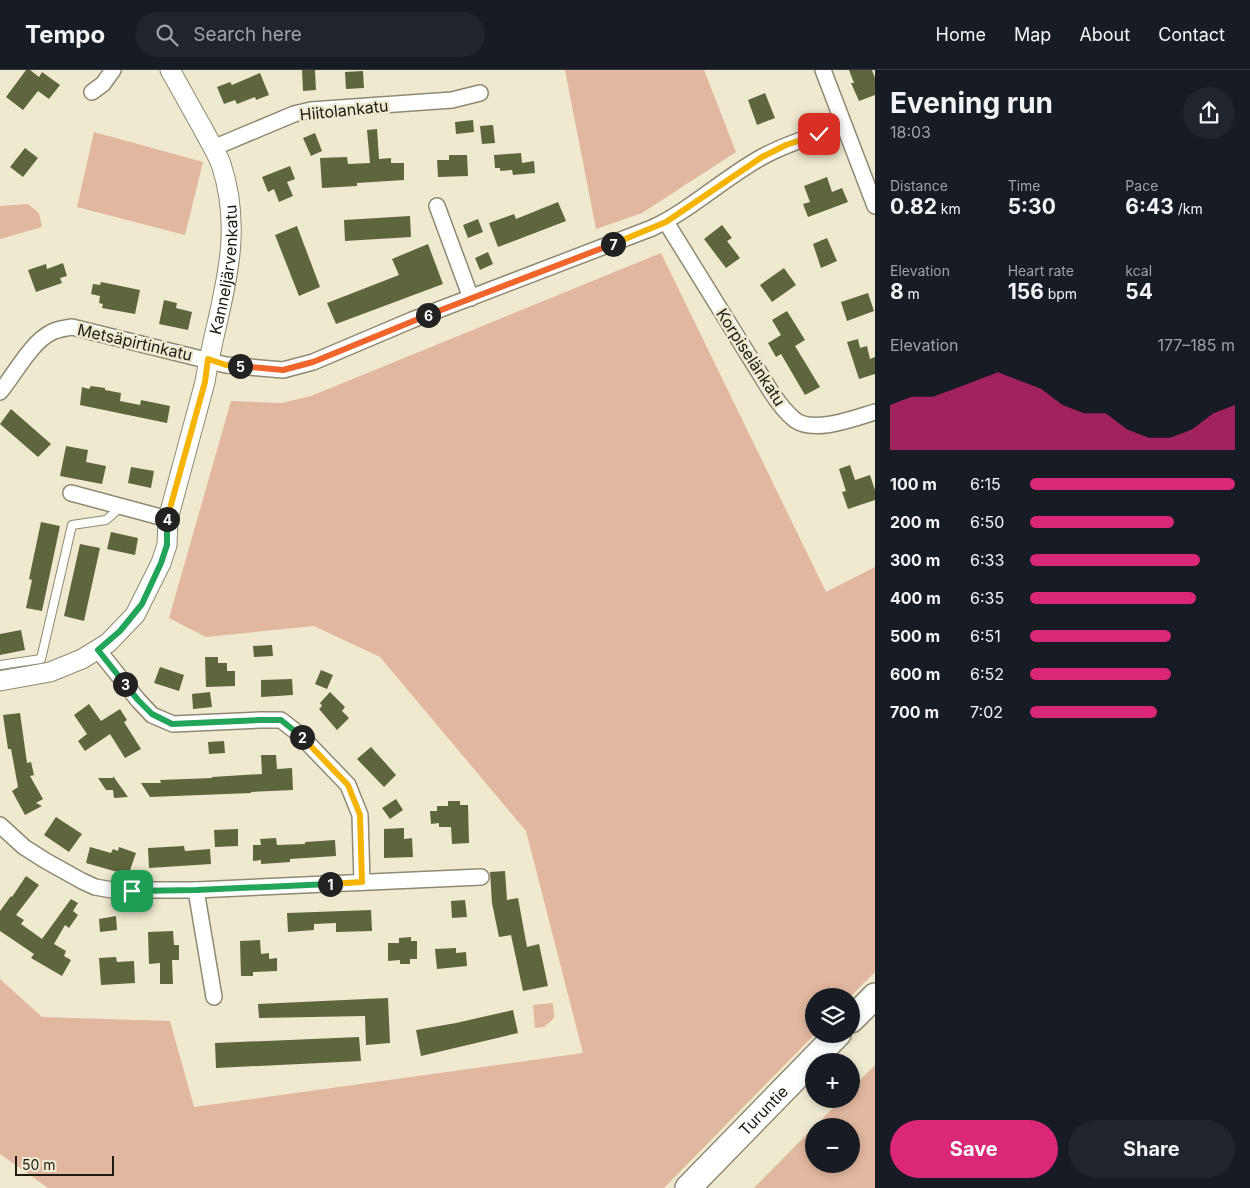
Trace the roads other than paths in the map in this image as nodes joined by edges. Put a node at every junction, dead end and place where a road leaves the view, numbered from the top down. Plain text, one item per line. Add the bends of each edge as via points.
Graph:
1 (113, 70) edge
2 (170, 70) edge
3 (823, 70) edge
4 (92, 92) dead end
5 (480, 93) dead end
6 (844, 126) junction
7 (213, 148) junction
8 (437, 206) dead end
9 (875, 206) edge
10 (666, 222) junction
11 (471, 298) junction
12 (208, 359) junction
13 (0, 392) edge
14 (875, 412) edge
15 (71, 493) dead end
16 (121, 507) junction
17 (168, 519) junction
18 (98, 650) junction
19 (0, 665) edge
20 (0, 681) edge
21 (0, 825) edge
22 (480, 877) dead end
23 (362, 882) junction
24 (196, 890) junction
25 (875, 996) edge
26 (214, 998) dead end
27 (860, 1011) edge
28 (829, 1043) edge
29 (688, 1188) edge

1 - 4 street
2 - 7 street, Kanneljärvenkatu
3 - 6 street
5 - 7 street, Hiitolankatu via 452,100 311,110
6 - 9 street
6 - 10 street, Metsäpirtinkatu via 786,145 762,157
7 - 12 street, Kanneljärvenkatu via 227,188 232,226 229,266
8 - 11 street
10 - 11 street, Metsäpirtinkatu
10 - 14 street, Korpiselänkatu via 770,390 797,422 819,426
11 - 12 street, Metsäpirtinkatu via 313,362 283,370 226,365
12 - 13 street, Metsäpirtinkatu via 72,327 44,338
12 - 17 street, Kanneljärvenkatu via 205,382
15 - 16 street
16 - 17 street
16 - 19 lane via 106,520 72,525 41,659
17 - 18 street, Kanneljärvenkatu via 167,545 142,604 120,631
18 - 20 street, Kanneljärvenkatu via 50,672
18 - 23 street via 143,705 152,714 172,724 281,720 299,734 351,792 360,815
21 - 24 street via 24,847 95,887 132,891
22 - 23 street
23 - 24 street
24 - 26 street
25 - 27 highway
28 - 29 highway, Turuntie

